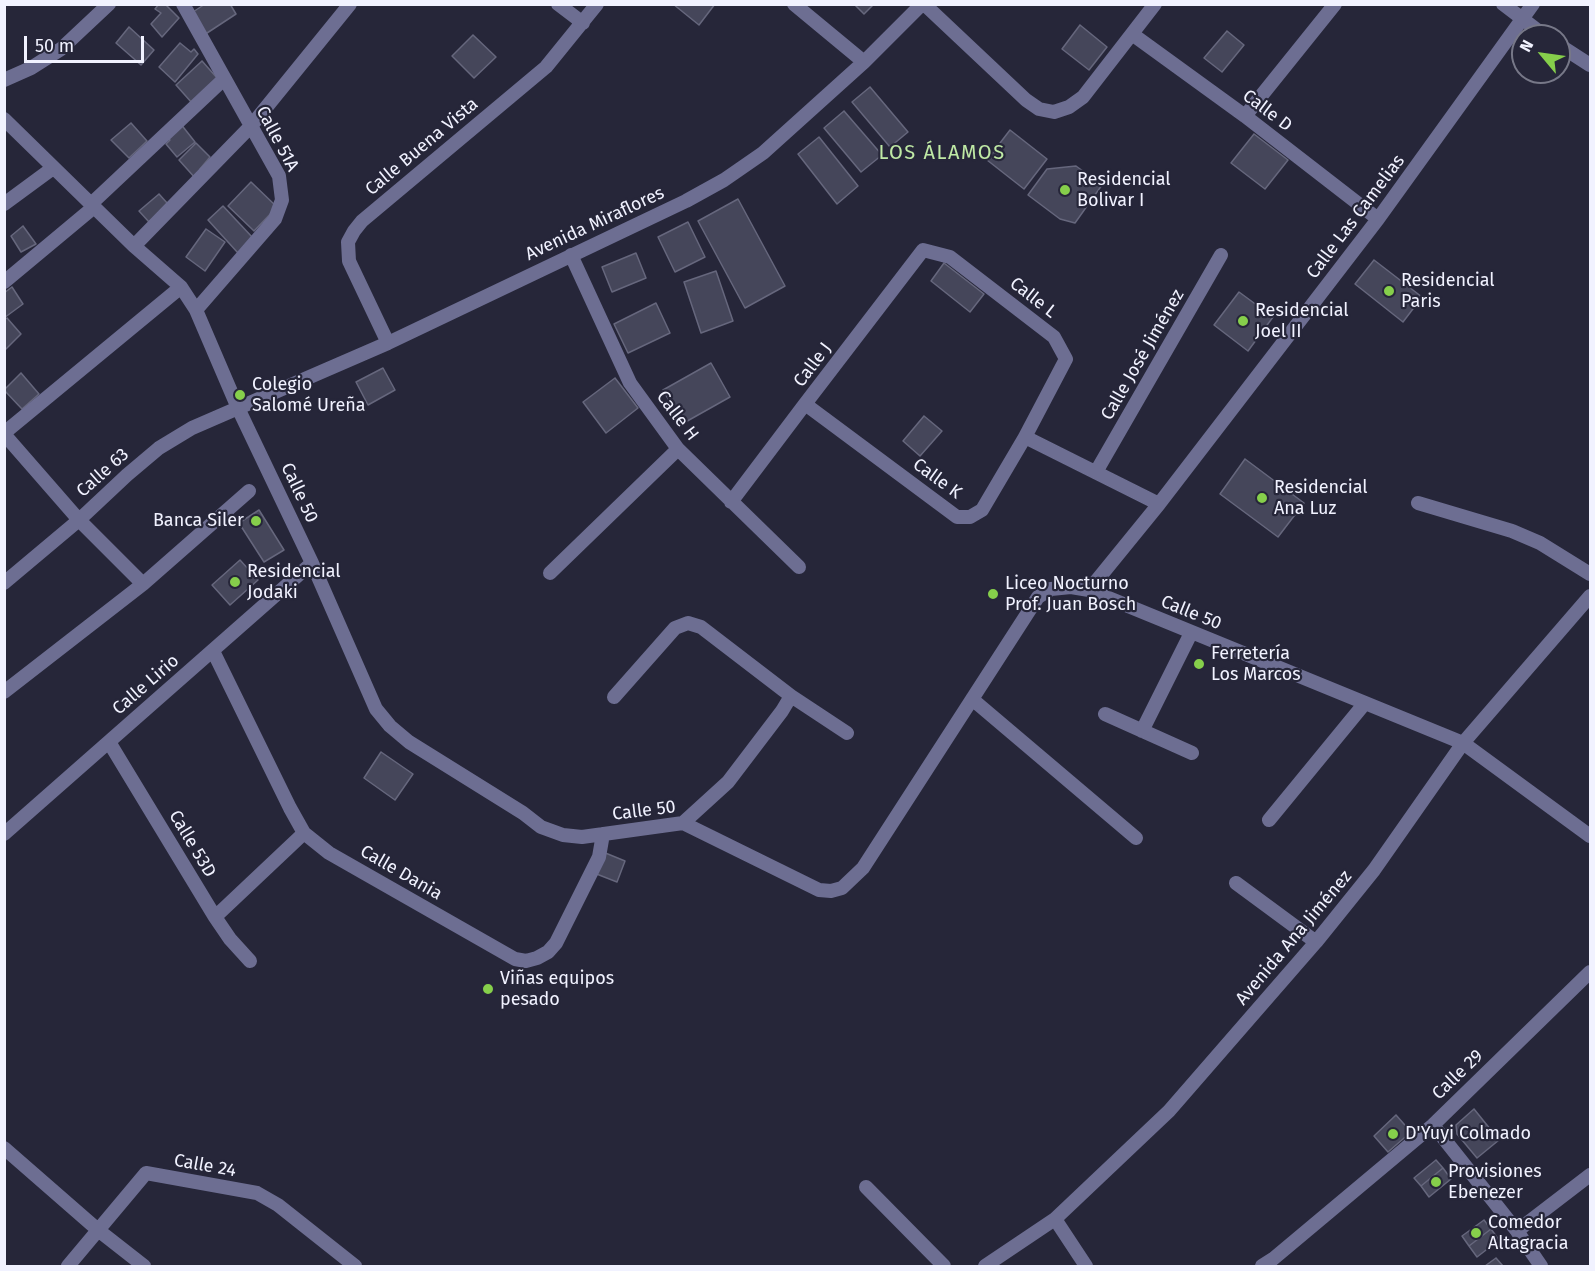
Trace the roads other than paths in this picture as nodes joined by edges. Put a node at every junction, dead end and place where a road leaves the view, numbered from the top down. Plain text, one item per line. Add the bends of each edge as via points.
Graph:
1 (109, 4) edge
2 (350, 4) edge
3 (558, 4) edge
4 (597, 4) edge
5 (794, 4) edge
6 (923, 4) edge
7 (1155, 4) edge
8 (1335, 4) edge
9 (1503, 4) edge
10 (1533, 4) edge
11 (189, 7) edge
12 (1522, 20) junction
13 (583, 23) junction
14 (1528, 24) edge
15 (1132, 34) junction
16 (1571, 53) edge
17 (864, 62) junction
18 (1590, 65) edge
19 (224, 79) junction
20 (4, 80) edge
21 (1245, 116) junction
22 (4, 119) edge
23 (251, 126) junction
24 (53, 168) junction
25 (4, 204) edge
26 (92, 206) junction
27 (1378, 219) junction
28 (134, 246) junction
29 (923, 250) joint
30 (571, 255) junction
31 (1221, 255) dead end
32 (4, 282) edge
33 (180, 288) junction
34 (196, 310) junction
35 (388, 343) junction
36 (805, 404) junction
37 (238, 408) junction
38 (4, 434) edge
39 (1025, 437) junction
40 (678, 449) junction
41 (1096, 472) junction
42 (249, 491) dead end
43 (731, 502) junction
44 (1418, 503) dead end
45 (1159, 504) junction
46 (79, 520) junction
47 (312, 563) junction
48 (799, 567) dead end
49 (550, 573) dead end
50 (1590, 574) edge
51 (4, 583) edge
52 (143, 584) junction
53 (1089, 590) junction
54 (1590, 596) edge
55 (1191, 633) junction
56 (213, 651) junction
57 (4, 692) edge
58 (791, 696) junction
59 (614, 697) dead end
60 (972, 699) junction
61 (1365, 703) junction
62 (1105, 714) dead end
63 (1142, 731) junction
64 (847, 733) dead end
65 (109, 742) junction
66 (1463, 743) junction
67 (1192, 753) dead end
68 (1269, 820) dead end
69 (683, 823) junction
70 (304, 833) junction
71 (4, 834) edge
72 (603, 834) junction
73 (1590, 836) edge
74 (1136, 838) dead end
75 (1236, 883) dead end
76 (215, 917) junction
77 (1316, 942) junction
78 (250, 961) dead end
79 (1590, 972) edge
80 (1433, 1125) junction
81 (4, 1148) edge
82 (1590, 1175) edge
83 (866, 1187) dead end
84 (1054, 1219) junction
85 (98, 1230) junction
86 (1517, 1231) junction
87 (68, 1266) edge
88 (144, 1266) edge
89 (355, 1266) edge
90 (944, 1266) edge
91 (985, 1266) edge
92 (1086, 1266) edge
93 (1262, 1266) edge
94 (1541, 1266) edge

1 - 20 street via 61,49
2 - 23 street
3 - 13 street
4 - 13 street, Calle Buena Vista
5 - 17 street
6 - 15 street via 1026,100 1039,109 1054,112 1083,97
6 - 17 street, Avenida Miraflores
7 - 15 street
8 - 21 street
9 - 12 street
10 - 12 street, Calle Las Camelias
11 - 19 street, Calle 51A
12 - 14 street
12 - 27 street, Calle Las Camelias
13 - 35 street, Calle Buena Vista via 546,67 354,231 348,242 349,261
15 - 21 street, Calle D
16 - 18 street
17 - 30 street, Avenida Miraflores via 764,153 724,180
19 - 23 street, Calle 51A
19 - 26 street
21 - 27 street, Calle D
22 - 24 street, Calle 50
23 - 28 street
23 - 34 street, Calle 51A via 279,176 280,210
24 - 25 street
24 - 26 street, Calle 50
26 - 28 street, Calle 50
26 - 32 street
27 - 45 street, Calle Las Camelias
28 - 33 street, Calle 50
29 - 36 street, Calle J
29 - 39 street, Calle L via 950,257 1054,337 1066,359
30 - 35 street, Avenida Miraflores
30 - 40 street, Calle H via 630,383
31 - 41 street, Calle José Jiménez
33 - 34 street, Calle 50
33 - 38 street
34 - 37 street, Calle 50
35 - 37 street, Avenida Miraflores
36 - 39 street, Calle K via 957,517 970,517 982,510
36 - 43 street, Calle J
37 - 46 street, Calle 63 via 159,448
37 - 47 street, Calle 50
38 - 46 street
39 - 41 street
40 - 43 street, Calle H
40 - 49 street
41 - 45 street
42 - 52 street
43 - 48 street, Calle H
44 - 50 street via 1512,531 1540,543
45 - 53 street, Calle Las Camelias
46 - 51 street, Calle 63
46 - 52 street
47 - 56 street, Calle Lirio
47 - 72 street, Calle 50 via 376,709 390,726 541,827 563,835
52 - 57 street
53 - 55 street, Calle 50
53 - 60 street, Calle 50 via 1071,586 1051,589 1038,597
54 - 66 street, Avenida Ana Jiménez
55 - 61 street, Calle 50
55 - 63 street
56 - 65 street, Calle Lirio
56 - 70 street, Calle Dania
58 - 59 street via 701,627 687,623 675,628
58 - 64 street
58 - 69 street via 728,782
60 - 69 street, Calle 50 via 863,868 842,888 819,890
60 - 74 street
61 - 66 street, Calle 50
61 - 68 street
62 - 63 street
63 - 67 street
65 - 71 street, Calle Lirio
65 - 76 street, Calle 53D
66 - 73 street, Calle 50
66 - 77 street, Avenida Ana Jiménez via 1374,870
69 - 72 street, Calle 50
70 - 72 street, Calle Dania via 329,853 526,961 548,952 556,943 599,857
70 - 76 street
75 - 77 street
76 - 78 street, Calle 53D
77 - 84 street, Avenida Ana Jiménez via 1169,1111
79 - 80 street, Calle 29
80 - 86 street
80 - 93 street, Calle 29
81 - 85 street
82 - 86 street
83 - 90 street
84 - 91 street, Avenida Ana Jiménez
84 - 92 street
85 - 87 street, Calle 24
85 - 88 street
85 - 89 street, Calle 24 via 146,1173 257,1193
86 - 94 street

